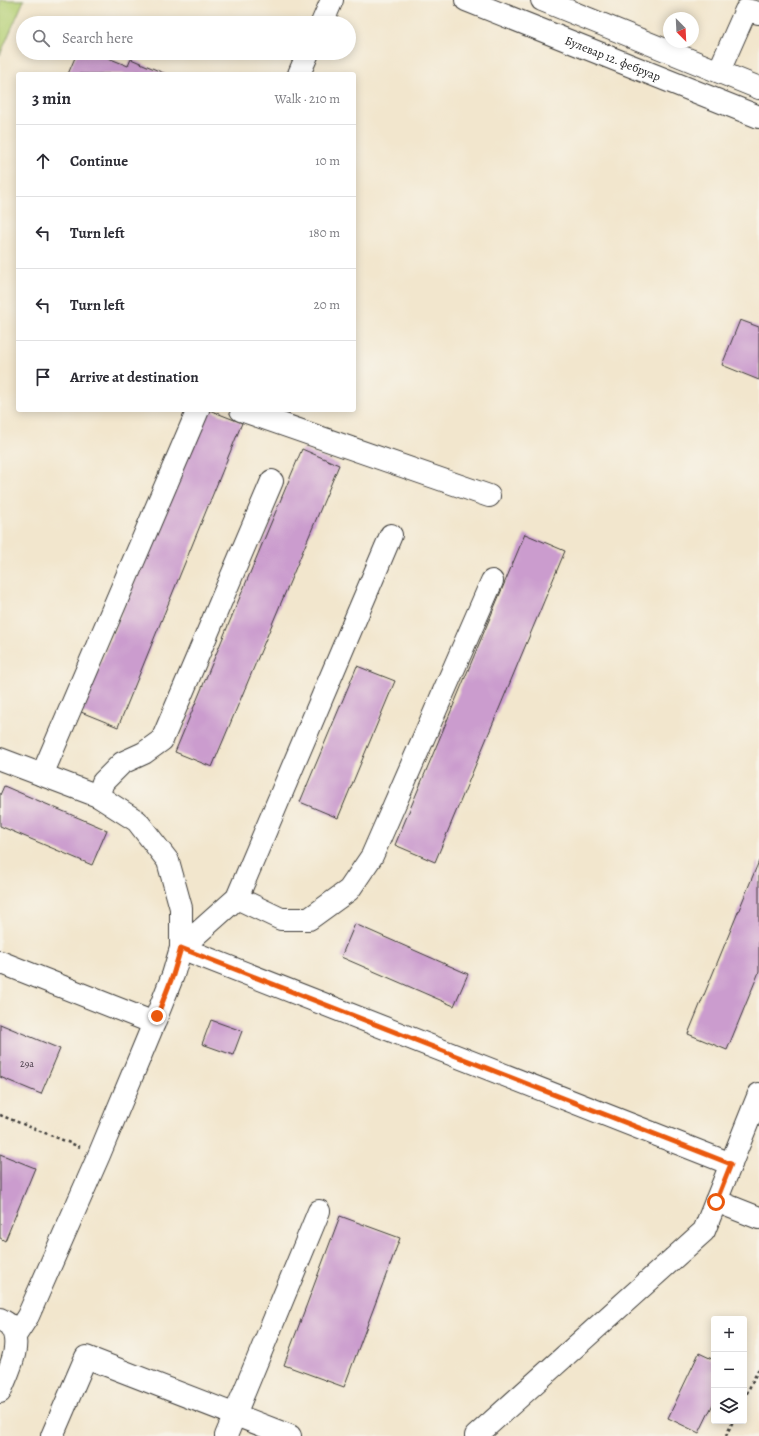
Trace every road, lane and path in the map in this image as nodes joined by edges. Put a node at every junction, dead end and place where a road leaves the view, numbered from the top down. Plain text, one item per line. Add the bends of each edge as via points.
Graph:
1 (332, 0) edge
2 (542, 0) edge
3 (474, 2) edge
4 (759, 13) edge
5 (325, 16) edge
6 (305, 60) edge
7 (719, 71) junction
8 (300, 72) edge
9 (759, 88) edge
10 (759, 117) edge
11 (197, 412) edge
12 (247, 412) edge
13 (272, 481) dead end
14 (489, 496) dead end
15 (391, 535) dead end
16 (492, 581) dead end
17 (0, 759) edge
18 (42, 775) junction
19 (98, 796) junction
20 (237, 898) junction
21 (181, 948) junction
22 (0, 962) edge
23 (156, 1020) junction
24 (759, 1094) edge
25 (0, 1116) edge
26 (99, 1155) junction
27 (731, 1164) junction
28 (716, 1202) junction
29 (319, 1211) dead end
30 (759, 1218) edge
31 (0, 1319) edge
32 (15, 1336) junction
33 (759, 1368) edge
34 (0, 1392) edge
35 (747, 1393) edge
36 (235, 1415) junction
37 (732, 1424) edge
38 (52, 1436) edge
39 (226, 1436) edge
40 (290, 1436) edge
41 (476, 1436) edge
42 (726, 1436) edge

1 - 5 street
2 - 7 street
3 - 10 street, Булевар 12. фебруар
4 - 7 street via 746,10
6 - 8 street
7 - 9 street
11 - 18 street
12 - 14 street
13 - 19 street via 162,740 144,753 122,763 103,782
15 - 20 street
16 - 20 street via 372,856 349,890 310,919 281,919
17 - 18 street
18 - 19 street
19 - 21 street via 137,821 168,861 181,908
20 - 21 street
21 - 23 street
21 - 27 street
22 - 23 street
23 - 26 street
24 - 27 street
25 - 26 path
26 - 32 street via 28,1316
27 - 28 street
28 - 30 street
28 - 41 street via 704,1231
29 - 36 street
31 - 32 street via 10,1326
32 - 34 street via 11,1366
33 - 35 path
36 - 38 street via 86,1356
36 - 39 street
36 - 40 street
37 - 42 path

